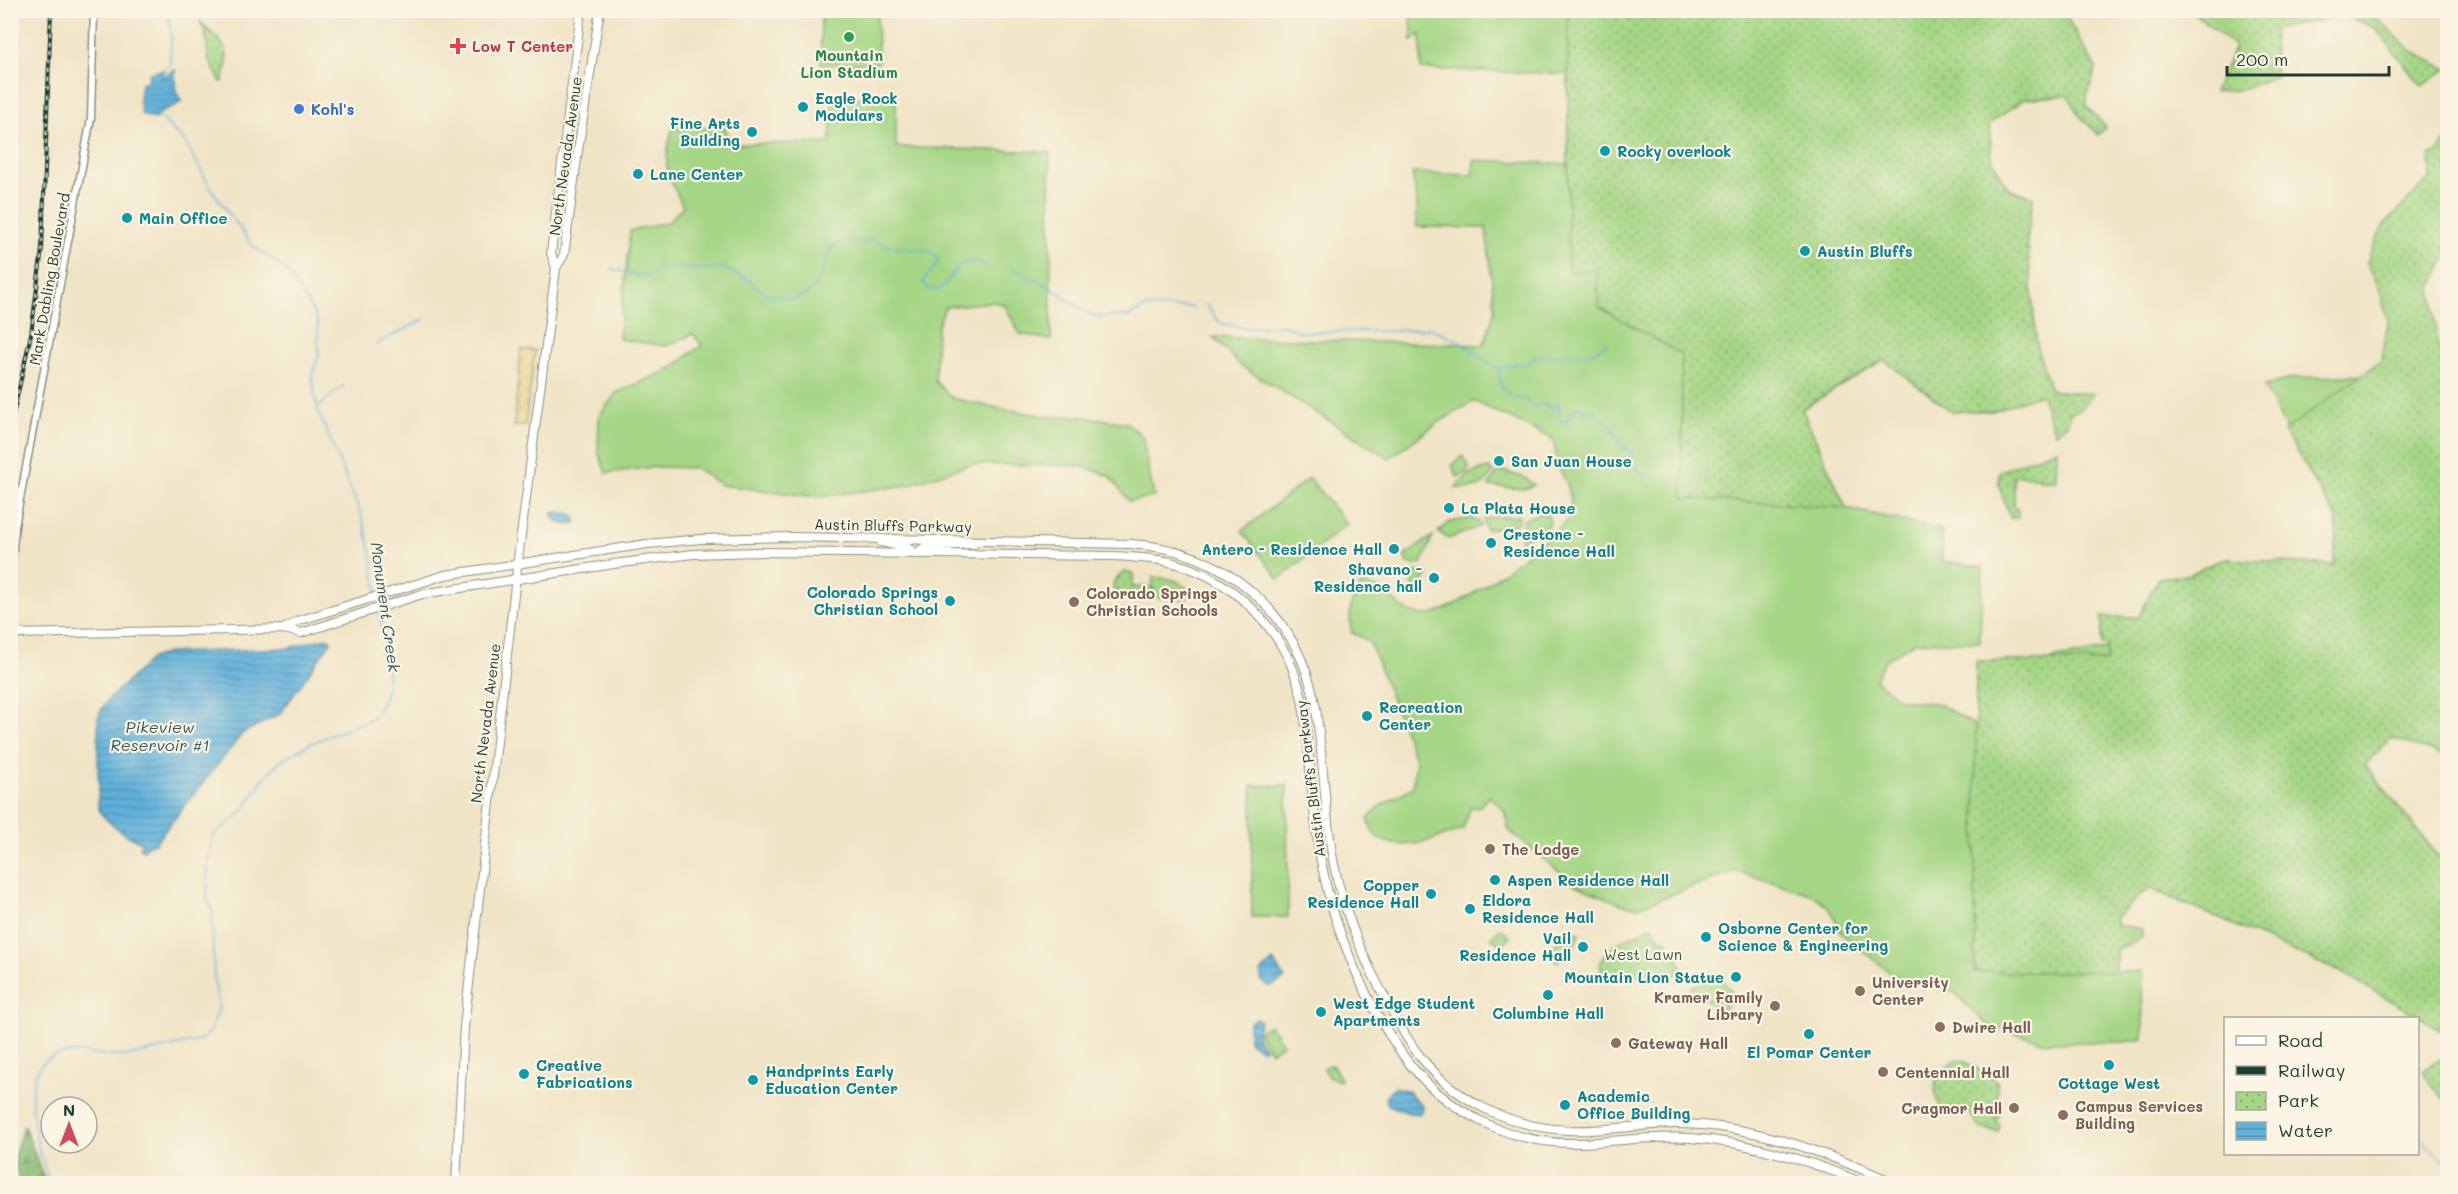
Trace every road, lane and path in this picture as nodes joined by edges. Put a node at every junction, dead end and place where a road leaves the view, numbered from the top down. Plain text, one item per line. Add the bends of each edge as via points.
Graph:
1 (94, 10) edge
2 (581, 10) edge
3 (600, 10) edge
4 (556, 268) junction
5 (858, 538) junction
6 (998, 541) junction
7 (916, 554) junction
8 (517, 563) junction
9 (516, 579) junction
10 (10, 586) edge
11 (284, 629) junction
12 (10, 634) edge
13 (456, 1184) edge
14 (1865, 1184) edge
15 (1897, 1184) edge

1 - 10 street, Mark Dabling Boulevard via 91,118 15,526
2 - 4 main road, North Nevada Avenue via 551,253
3 - 4 main road, North Nevada Avenue via 564,255
4 - 8 main road, North Nevada Avenue
5 - 6 main road, Austin Bluffs Parkway
5 - 7 main road via 904,546
5 - 8 main road, Austin Bluffs Parkway via 700,539
6 - 7 main road via 925,547
6 - 15 main road, Austin Bluffs Parkway via 1144,545 1188,554 1234,577 1278,618 1299,653 1312,688 1332,849 1354,935 1414,1048 1460,1094 1503,1117 1544,1128 1693,1124 1752,1132 1807,1147
7 - 9 main road, Austin Bluffs Parkway via 726,552
7 - 14 main road, Austin Bluffs Parkway via 1119,556 1162,561 1195,570 1216,581 1255,612 1282,648 1300,692 1322,867 1348,954 1404,1056 1428,1084 1459,1109 1498,1129 1558,1143 1666,1137 1738,1143 1801,1158
8 - 9 main road, North Nevada Avenue
8 - 11 main road, Austin Bluffs Parkway via 437,577 298,621
9 - 11 main road, Austin Bluffs Parkway via 434,591 301,633
9 - 13 main road, North Nevada Avenue via 464,1027
11 - 12 main road, Austin Bluffs Parkway

